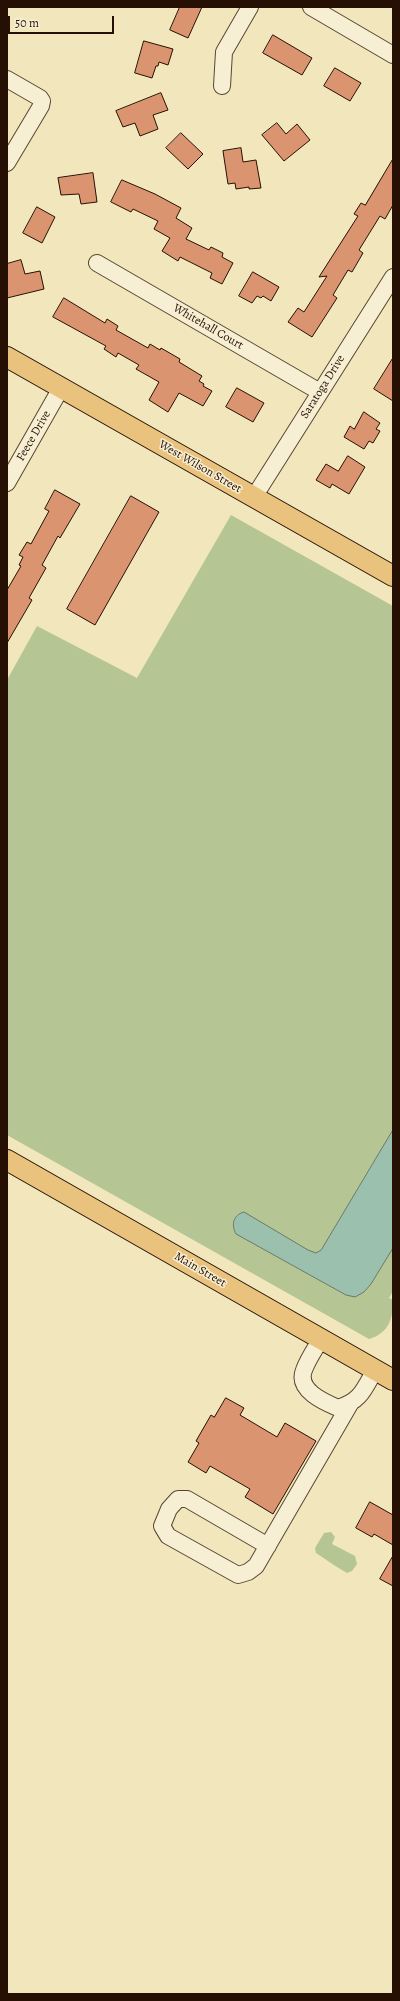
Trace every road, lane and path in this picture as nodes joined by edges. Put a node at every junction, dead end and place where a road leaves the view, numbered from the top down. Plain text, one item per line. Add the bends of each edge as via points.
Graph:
1 (250, 7) edge
2 (311, 7) edge
3 (393, 55) edge
4 (7, 79) edge
5 (222, 86) dead end
6 (7, 163) edge
7 (97, 263) dead end
8 (393, 277) edge
9 (7, 357) edge
10 (61, 388) junction
11 (320, 392) junction
12 (7, 483) edge
13 (254, 497) junction
14 (393, 576) edge
15 (7, 1160) edge
16 (321, 1339) junction
17 (375, 1370) junction
18 (393, 1380) edge
19 (350, 1404) junction
20 (268, 1546) junction

1 - 5 street via 224,52
2 - 3 street
4 - 6 street via 42,101
7 - 11 street, Whitehall Court
8 - 11 street, Saratoga Drive
9 - 10 main road, West Wilson Street
10 - 12 street, Feece Drive
10 - 13 main road, West Wilson Street
11 - 13 street, Saratoga Drive
13 - 14 main road, West Wilson Street
15 - 16 main road, Main Street
16 - 17 main road, Main Street
16 - 19 street via 303,1371 305,1384 310,1393 338,1408
17 - 18 main road, Main Street
17 - 19 street via 361,1394
19 - 20 street
20 - 20 street via 256,1566 238,1575 168,1536 162,1526 169,1509 178,1499 187,1499

